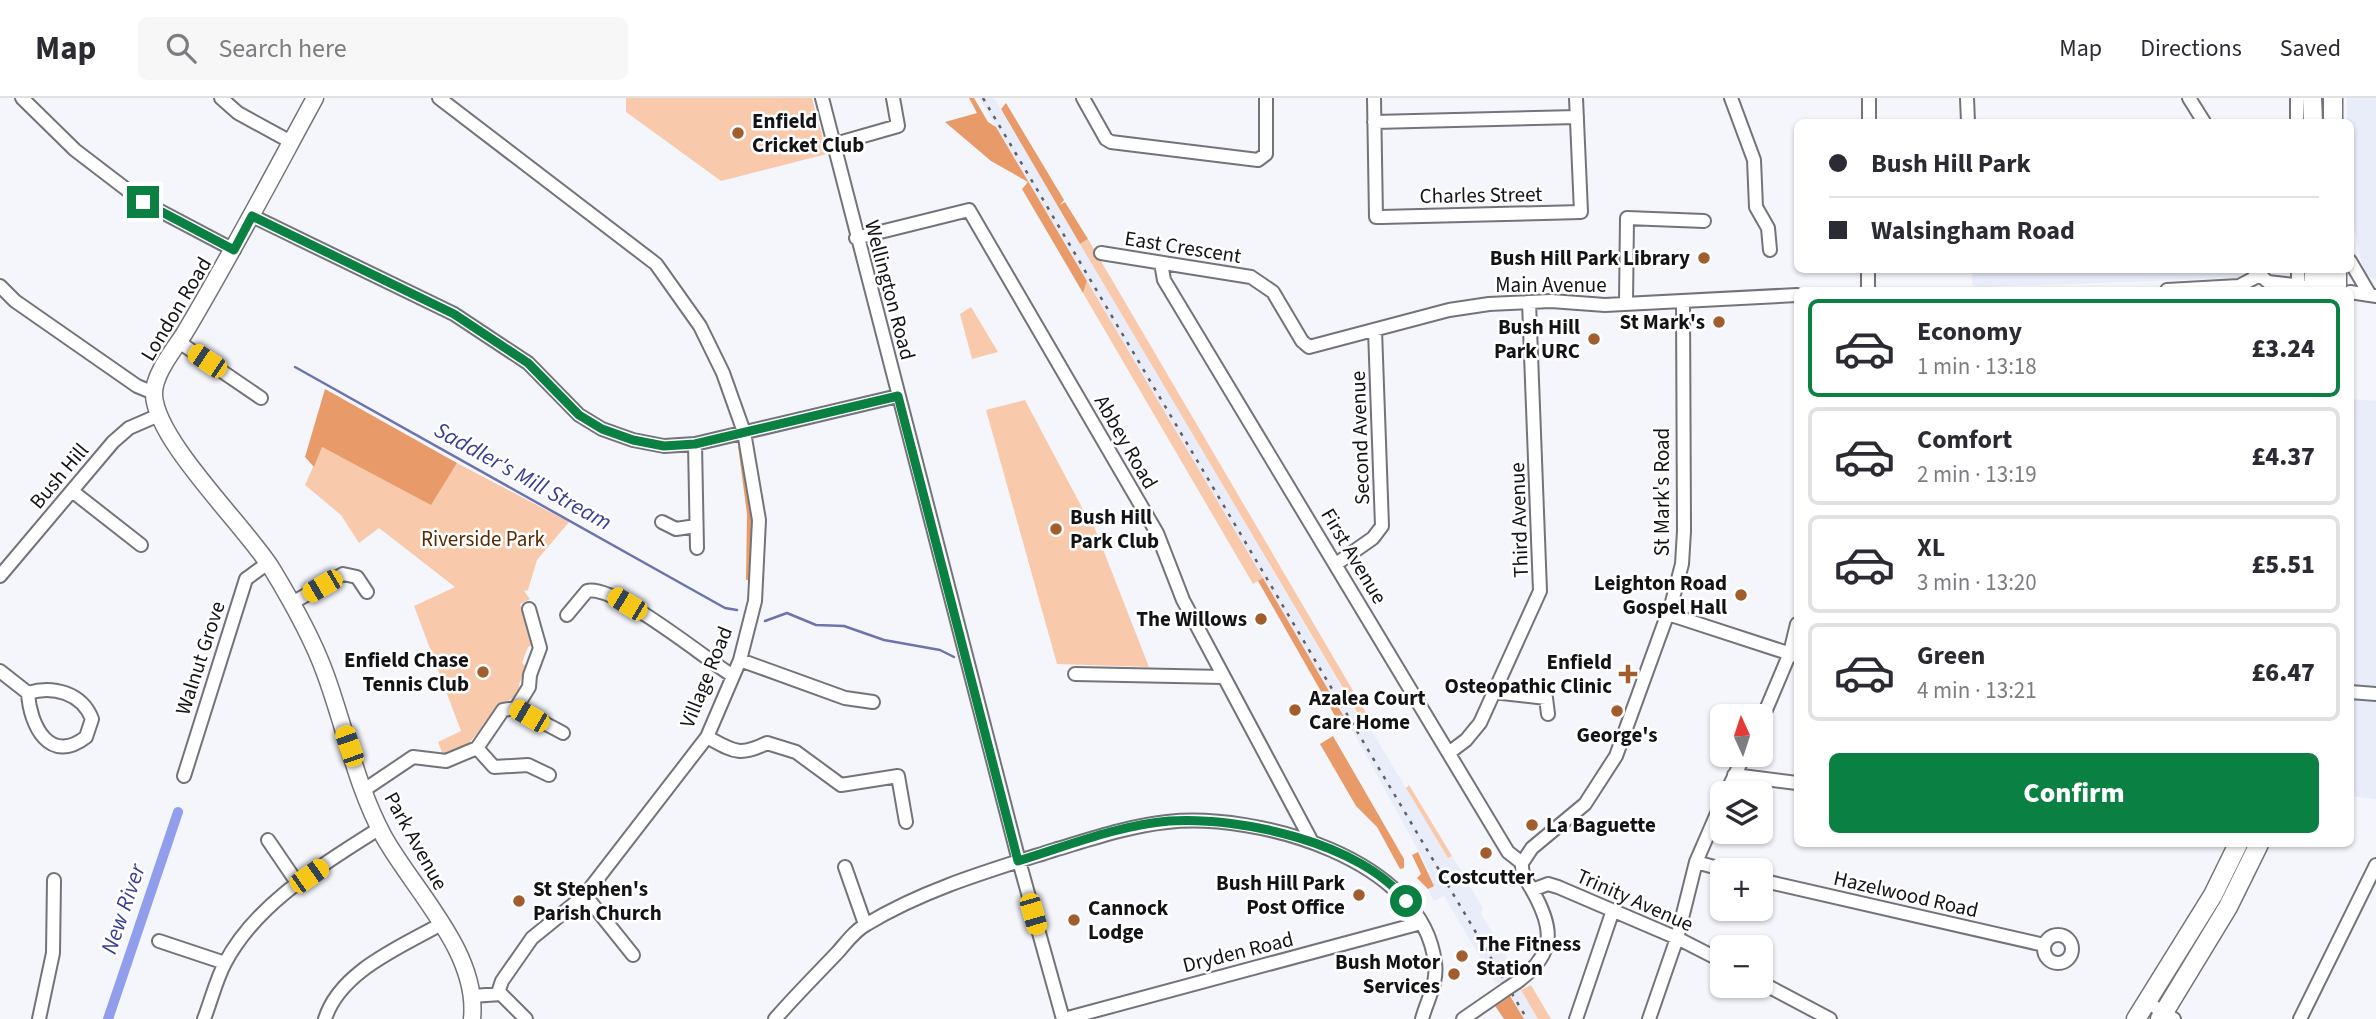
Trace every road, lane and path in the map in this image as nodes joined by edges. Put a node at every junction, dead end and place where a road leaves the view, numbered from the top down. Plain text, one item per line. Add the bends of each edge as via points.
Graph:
1 (22, 98) edge
2 (221, 98) edge
3 (315, 98) edge
4 (439, 98) edge
5 (822, 98) edge
6 (893, 98) edge
7 (1083, 98) edge
8 (1266, 98) edge
9 (1374, 98) edge
10 (1576, 98) edge
11 (1731, 98) edge
12 (1869, 98) edge
13 (1966, 98) edge
14 (2189, 98) edge
15 (2297, 98) edge
16 (2312, 98) edge
17 (2333, 98) edge
18 (1577, 117) junction
19 (1869, 119) edge
20 (1968, 119) edge
21 (2202, 119) edge
22 (2297, 119) edge
23 (2313, 119) edge
24 (2333, 119) edge
25 (1374, 122) junction
26 (291, 142) junction
27 (835, 144) junction
28 (252, 216) junction
29 (1704, 221) dead end
30 (856, 238) junction
31 (234, 250) junction
32 (1770, 250) dead end
33 (1101, 253) dead end
34 (1161, 263) junction
35 (2354, 267) edge
36 (2256, 273) edge
37 (2325, 273) edge
38 (2310, 283) edge
39 (0, 285) edge
40 (2226, 287) edge
41 (2354, 293) edge
42 (1794, 295) edge
43 (2373, 295) edge
44 (1530, 302) junction
45 (1683, 302) junction
46 (1626, 303) junction
47 (1375, 330) junction
48 (179, 342) junction
49 (1309, 347) joint
50 (153, 393) junction
51 (898, 396) junction
52 (261, 398) dead end
53 (159, 415) junction
54 (744, 432) junction
55 (695, 444) junction
56 (72, 491) junction
57 (662, 522) dead end
58 (696, 526) junction
59 (141, 545) dead end
60 (697, 548) dead end
61 (268, 563) junction
62 (1336, 564) junction
63 (0, 576) edge
64 (367, 592) dead end
65 (292, 603) junction
66 (528, 609) dead end
67 (1668, 614) junction
68 (567, 615) dead end
69 (1793, 655) edge
70 (740, 660) junction
71 (0, 671) edge
72 (733, 676) junction
73 (1080, 676) dead end
74 (1224, 677) junction
75 (1493, 692) junction
76 (2354, 692) edge
77 (28, 693) junction
78 (2376, 694) edge
79 (873, 702) dead end
80 (1770, 704) edge
81 (516, 708) junction
82 (1548, 713) dead end
83 (563, 733) dead end
84 (707, 737) junction
85 (477, 748) junction
86 (1450, 752) junction
87 (1738, 767) edge
88 (549, 775) dead end
89 (1734, 775) junction
90 (184, 776) dead end
91 (1731, 781) edge
92 (1794, 783) edge
93 (364, 790) junction
94 (906, 822) dead end
95 (380, 828) junction
96 (1710, 830) edge
97 (268, 840) dead end
98 (1311, 840) junction
99 (2237, 847) edge
100 (2258, 847) edge
101 (1018, 861) junction
102 (1696, 862) junction
103 (1522, 863) junction
104 (2376, 865) edge
105 (1710, 866) edge
106 (845, 867) dead end
107 (54, 880) dead end
108 (1773, 883) edge
109 (298, 884) junction
110 (1532, 890) junction
111 (585, 895) junction
112 (1612, 913) junction
113 (1421, 923) junction
114 (441, 925) junction
115 (865, 925) junction
116 (1677, 938) junction
117 (159, 941) dead end
118 (2044, 945) dead end
119 (633, 955) dead end
120 (1710, 955) edge
121 (225, 963) junction
122 (1773, 989) edge
123 (498, 993) junction
124 (472, 996) junction
125 (2147, 1002) junction
126 (2166, 1017) edge
127 (2304, 1018) edge
128 (39, 1019) edge
129 (204, 1019) edge
130 (325, 1019) edge
131 (472, 1019) edge
132 (526, 1019) edge
133 (775, 1019) edge
134 (1063, 1019) edge
135 (1422, 1019) edge
136 (1462, 1019) edge
137 (1576, 1019) edge
138 (1649, 1019) edge
139 (1830, 1019) edge
140 (2136, 1019) edge

1 - 31 street via 75,150 143,202
2 - 26 street via 238,113
3 - 26 main road, London Road
4 - 54 street, Village Road via 656,264 701,326
5 - 27 street, Wellington Road
6 - 27 street via 898,126
7 - 8 street via 1111,142 1258,160 1266,154
9 - 25 street
10 - 18 street
11 - 32 street via 1755,160 1756,207 1768,228
12 - 19 street
13 - 20 street
14 - 21 street
15 - 22 street
16 - 23 highway
17 - 24 highway
18 - 25 street
18 - 25 street, Charles Street via 1581,212 1381,217 1376,217
26 - 28 main road, London Road
27 - 30 street, Wellington Road
28 - 31 main road, London Road
28 - 55 street via 454,314 528,363 579,415 602,429 664,446
29 - 46 street via 1627,218
30 - 51 street, Wellington Road
30 - 74 street, Abbey Road via 969,210 1157,533 1183,600
31 - 48 main road, London Road
33 - 34 street, East Crescent
34 - 49 street, East Crescent via 1237,273 1263,284
34 - 62 street, First Avenue via 1164,280
35 - 43 street
36 - 38 street via 2268,282
36 - 40 street via 2239,286
37 - 38 street via 2323,280
39 - 50 street via 15,300
41 - 43 street
42 - 45 street, Main Avenue
44 - 46 street, Main Avenue
44 - 47 street, Main Avenue via 1449,310
44 - 75 street, Third Avenue via 1540,591
45 - 46 street, Main Avenue
45 - 67 street, St Mark's Road via 1684,531 1682,564
47 - 49 street, Main Avenue
47 - 62 street, Second Avenue via 1382,526 1373,538
48 - 50 main road, London Road
48 - 52 street
50 - 53 main road, Park Avenue
51 - 54 street
51 - 101 street, Wellington Road
53 - 56 street, Bush Hill via 121,435
53 - 61 main road, Park Avenue via 183,456
54 - 55 street
54 - 70 street, Village Road via 759,520 755,601
55 - 58 street
56 - 59 street
56 - 63 street, Bush Hill
57 - 58 street via 676,529
58 - 60 street
61 - 65 main road, Park Avenue
61 - 90 street, Walnut Grove via 246,579
62 - 86 street, First Avenue
64 - 65 street via 357,577 343,574
65 - 93 main road, Park Avenue via 323,669
66 - 81 street via 540,648 525,698
67 - 69 street
67 - 103 street, St Mark's Road via 1616,756 1585,804 1532,848
68 - 72 street via 587,591 600,590 644,614
69 - 80 street
70 - 72 street, Village Road
70 - 79 street via 845,698
71 - 77 street
72 - 84 street, Village Road
73 - 74 street
74 - 98 street, Abbey Road
75 - 82 street via 1546,698
75 - 86 street, Third Avenue via 1474,732
76 - 78 street
77 - 77 street via 60,691 83,703 92,719 86,737 69,747 55,746 34,724
81 - 83 street
81 - 85 street via 503,709
84 - 94 street via 734,751 748,752 767,743 796,752 841,785 898,776
84 - 111 street, Village Road
85 - 88 street via 494,767 528,765
85 - 93 street via 446,761 414,757
86 - 103 street, First Avenue via 1508,852
87 - 89 street
89 - 91 street
89 - 92 street
93 - 95 main road, Park Avenue
95 - 109 street
95 - 114 main road, Park Avenue
96 - 102 street
97 - 109 street
98 - 101 street via 1244,825 1169,821
98 - 113 street via 1378,874 1398,890
99 - 125 highway via 2213,895
100 - 126 highway
101 - 115 street via 944,887
101 - 134 street, Wellington Road
102 - 105 street
102 - 116 street
103 - 110 street, First Avenue
104 - 127 street
106 - 115 street
107 - 128 street via 54,953
108 - 118 street, Hazelwood Road
109 - 121 street via 247,930
110 - 112 street, Trinity Avenue via 1548,884
110 - 136 street, First Avenue, bridge via 1546,917 1547,945 1541,961
111 - 119 street
111 - 123 street, Village Road via 532,938
112 - 116 street, Trinity Avenue
112 - 137 street
113 - 134 street, Dryden Road
113 - 135 street via 1436,965
114 - 124 main road, Park Avenue via 463,958
114 - 130 street via 351,980
115 - 133 street
116 - 120 street, Trinity Avenue
116 - 138 street
117 - 121 street
121 - 129 street
122 - 139 street
123 - 124 street
123 - 132 street
124 - 131 main road
125 - 126 street
125 - 140 highway

